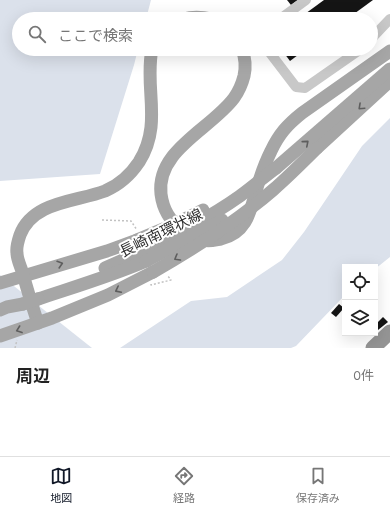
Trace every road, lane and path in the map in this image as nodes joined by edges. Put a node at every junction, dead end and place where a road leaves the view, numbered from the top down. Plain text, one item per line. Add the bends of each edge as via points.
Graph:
1 (306, 0) edge
2 (290, 12) edge
3 (390, 19) edge
4 (378, 32) edge
5 (390, 51) edge
6 (151, 56) edge
7 (243, 56) edge
8 (272, 56) edge
9 (351, 56) edge
10 (390, 69) edge
11 (390, 81) edge
12 (317, 148) junction
13 (142, 251) junction
14 (23, 276) junction
15 (0, 283) edge
16 (4, 309) edge
17 (38, 323) junction
18 (390, 332) edge
19 (0, 336) edge
20 (18, 336) dead end
21 (15, 348) edge
22 (373, 348) edge

1 - 2 lane
3 - 4 lane
5 - 7 main road via 289,124 270,152 248,218 241,228 231,235 206,241 184,233 173,222 165,211 160,189 168,163 181,147 223,111 234,97 245,70
6 - 14 main road via 151,130 139,162 120,182 107,190 55,205 31,218 22,229 18,241 17,254
8 - 9 lane via 296,87 305,88
13 -> 10 main road, bridge via 168,227 202,211 261,174 276,168
11 -> 12 main road
12 - 13 main road, 長崎南環状線, bridge via 243,207 210,228
12 -> 17 main road, bridge via 274,190 238,219 185,254 108,295
14 -> 13 main road via 107,251
13 - 16 main road, 長崎南環状線, bridge via 126,269
14 - 15 main road
14 - 17 main road
17 -> 19 main road
18 - 22 highway
20 - 21 path

